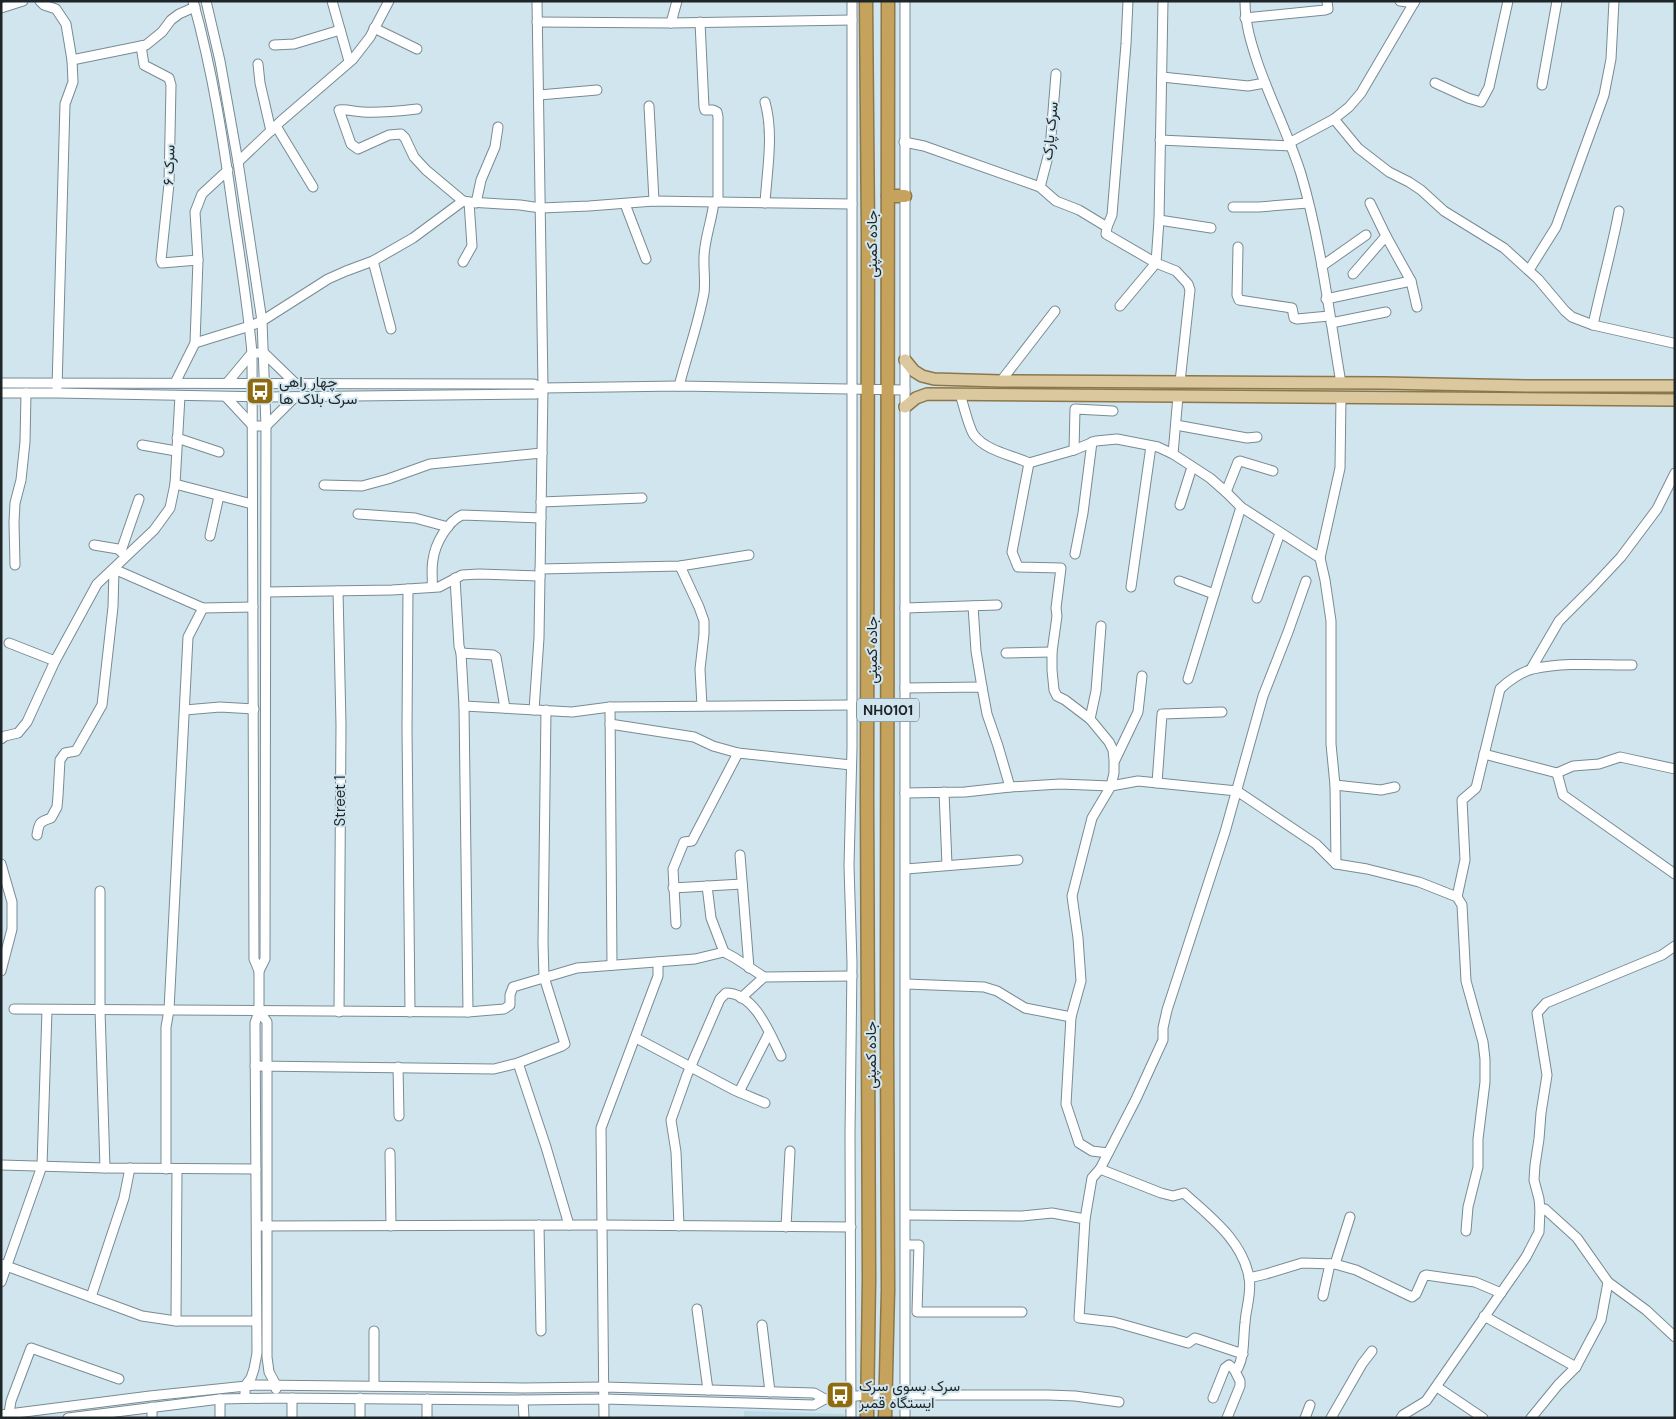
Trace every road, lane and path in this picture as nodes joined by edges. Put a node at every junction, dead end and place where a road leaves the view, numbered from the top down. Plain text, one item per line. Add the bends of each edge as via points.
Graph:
1 (23, 1) edge
2 (40, 1) edge
3 (206, 1) edge
4 (332, 1) edge
5 (389, 1) edge
6 (537, 1) edge
7 (677, 1) edge
8 (852, 1) edge
9 (866, 1) edge
10 (888, 1) edge
11 (905, 1) edge
12 (1128, 1) edge
13 (1163, 1) edge
14 (1245, 1) edge
15 (1327, 1) edge
16 (1400, 1) edge
17 (1508, 1) edge
18 (1557, 1) edge
19 (1614, 1) edge
20 (1414, 2) edge
21 (194, 4) edge
22 (1, 8) edge
23 (1245, 18) junction
24 (852, 20) junction
25 (537, 22) junction
26 (700, 22) junction
27 (671, 23) junction
28 (374, 28) junction
29 (340, 30) junction
30 (274, 45) dead end
31 (141, 46) junction
32 (417, 49) dead end
33 (72, 60) junction
34 (349, 61) junction
35 (258, 64) dead end
36 (1056, 74) dead end
37 (1162, 77) junction
38 (1265, 83) junction
39 (1434, 83) dead end
40 (1542, 85) dead end
41 (596, 90) dead end
42 (539, 95) junction
43 (765, 102) dead end
44 (649, 106) dead end
45 (417, 109) dead end
46 (1334, 119) junction
47 (498, 127) dead end
48 (274, 129) junction
49 (1160, 140) junction
50 (904, 142) junction
51 (1290, 144) junction
52 (238, 162) junction
53 (228, 170) junction
54 (313, 187) dead end
55 (1040, 187) junction
56 (888, 196) junction
57 (905, 196) junction
58 (654, 201) junction
59 (469, 202) junction
60 (716, 202) junction
61 (765, 203) junction
62 (1308, 203) junction
63 (1370, 203) dead end
64 (625, 204) junction
65 (852, 204) junction
66 (1233, 207) dead end
67 (541, 208) junction
68 (1619, 211) dead end
69 (1159, 220) junction
70 (1107, 228) junction
71 (1211, 228) dead end
72 (1366, 235) dead end
73 (1386, 236) junction
74 (1238, 247) dead end
75 (646, 258) dead end
76 (198, 260) junction
77 (374, 261) junction
78 (463, 262) dead end
79 (1156, 263) junction
80 (1322, 266) junction
81 (1529, 270) junction
82 (1353, 274) dead end
83 (1411, 281) junction
84 (1326, 299) junction
85 (1120, 306) dead end
86 (1417, 307) dead end
87 (1055, 311) dead end
88 (1386, 312) dead end
89 (1330, 319) junction
90 (262, 321) junction
91 (1593, 325) junction
92 (250, 326) junction
93 (391, 329) dead end
94 (195, 343) junction
95 (1673, 343) dead end
96 (252, 353) junction
97 (264, 353) junction
98 (905, 360) junction
99 (1000, 381) junction
100 (1180, 382) junction
101 (1, 383) edge
102 (175, 383) junction
103 (226, 383) junction
104 (295, 383) junction
105 (1341, 383) junction
106 (1384, 383) junction
107 (252, 384) junction
108 (265, 384) junction
109 (679, 386) junction
110 (1675, 386) edge
111 (57, 388) junction
112 (543, 388) junction
113 (851, 389) junction
114 (867, 389) junction
115 (887, 390) junction
116 (905, 390) junction
117 (1, 393) edge
118 (26, 393) junction
119 (960, 394) junction
120 (180, 396) junction
121 (1178, 396) junction
122 (226, 397) junction
123 (253, 397) junction
124 (1342, 397) junction
125 (1384, 397) junction
126 (266, 398) junction
127 (295, 398) junction
128 (1675, 400) edge
129 (905, 407) junction
130 (1113, 411) dead end
131 (253, 426) junction
132 (266, 426) junction
133 (1176, 426) junction
134 (1257, 437) dead end
135 (177, 438) junction
136 (1092, 442) junction
137 (142, 445) dead end
138 (1151, 446) junction
139 (1074, 450) junction
140 (176, 451) junction
141 (219, 452) dead end
142 (542, 453) junction
143 (1173, 454) junction
144 (1029, 463) junction
145 (1192, 467) junction
146 (1274, 471) dead end
147 (1675, 473) edge
148 (175, 484) junction
149 (324, 485) dead end
150 (1226, 492) junction
151 (219, 496) junction
152 (642, 498) dead end
153 (139, 499) dead end
154 (541, 502) junction
155 (252, 504) junction
156 (1180, 505) dead end
157 (1241, 507) junction
158 (358, 514) dead end
159 (541, 518) junction
160 (448, 527) junction
161 (1280, 533) junction
162 (210, 536) dead end
163 (94, 546) dead end
164 (124, 554) junction
165 (1075, 554) dead end
166 (749, 555) dead end
167 (1320, 558) junction
168 (15, 565) dead end
169 (680, 566) junction
170 (114, 569) junction
171 (540, 572) junction
172 (455, 578) junction
173 (1179, 581) dead end
174 (1306, 581) dead end
175 (1131, 587) dead end
176 (432, 588) junction
177 (408, 589) junction
178 (338, 591) junction
179 (266, 592) junction
180 (1214, 594) junction
181 (1257, 598) dead end
182 (997, 605) dead end
183 (973, 606) junction
184 (253, 607) junction
185 (203, 608) junction
186 (905, 608) junction
187 (1101, 626) dead end
188 (10, 643) dead end
189 (1052, 652) junction
190 (461, 653) junction
191 (1006, 653) dead end
192 (55, 661) junction
193 (1632, 665) dead end
194 (1532, 669) junction
195 (1142, 676) dead end
196 (1188, 679) dead end
197 (982, 687) junction
198 (905, 688) junction
199 (851, 705) junction
200 (464, 706) junction
201 (702, 706) junction
202 (610, 707) junction
203 (505, 708) junction
204 (254, 709) junction
205 (185, 710) junction
206 (534, 710) junction
207 (546, 710) junction
208 (1222, 712) dead end
209 (1090, 719) junction
210 (610, 724) junction
211 (1, 739) edge
212 (738, 754) junction
213 (1484, 754) junction
214 (1114, 760) junction
215 (852, 765) junction
216 (1675, 769) edge
217 (1557, 773) junction
218 (1157, 783) junction
219 (1335, 785) junction
220 (1111, 786) junction
221 (1010, 787) junction
222 (1395, 787) dead end
223 (1237, 791) junction
224 (905, 792) junction
225 (944, 792) junction
226 (36, 835) dead end
227 (740, 854) dead end
228 (1018, 860) dead end
229 (1, 864) edge
230 (1336, 864) junction
231 (947, 865) junction
232 (906, 869) junction
233 (1675, 874) edge
234 (742, 884) junction
235 (707, 886) junction
236 (673, 888) junction
237 (100, 891) dead end
238 (1457, 898) junction
239 (676, 924) dead end
240 (10, 939) junction
241 (1675, 946) edge
242 (1, 951) edge
243 (724, 952) junction
244 (658, 962) junction
245 (612, 965) junction
246 (749, 968) junction
247 (1, 971) edge
248 (259, 971) junction
249 (852, 976) junction
250 (544, 977) junction
251 (764, 977) junction
252 (906, 984) junction
253 (741, 998) junction
254 (14, 1009) dead end
255 (47, 1010) junction
256 (100, 1010) junction
257 (169, 1010) junction
258 (260, 1011) junction
259 (339, 1012) junction
260 (410, 1012) junction
261 (468, 1012) junction
262 (1071, 1017) junction
263 (769, 1033) junction
264 (636, 1038) junction
265 (781, 1056) dead end
266 (518, 1062) junction
267 (255, 1066) junction
268 (268, 1066) junction
269 (690, 1066) junction
270 (398, 1068) junction
271 (739, 1092) junction
272 (765, 1103) dead end
273 (399, 1116) dead end
274 (790, 1151) dead end
275 (390, 1152) dead end
276 (1108, 1153) junction
277 (1, 1165) edge
278 (42, 1166) junction
279 (105, 1168) junction
280 (130, 1168) junction
281 (166, 1168) junction
282 (176, 1169) junction
283 (256, 1169) junction
284 (1100, 1169) junction
285 (1540, 1210) junction
286 (906, 1215) junction
287 (1350, 1217) dead end
288 (1086, 1220) junction
289 (569, 1225) junction
290 (602, 1225) junction
291 (257, 1226) junction
292 (268, 1226) junction
293 (391, 1226) junction
294 (539, 1226) junction
295 (679, 1226) junction
296 (786, 1227) junction
297 (851, 1228) junction
298 (1466, 1231) dead end
299 (906, 1245) junction
300 (1333, 1264) junction
301 (4, 1266) edge
302 (1249, 1278) junction
303 (1, 1282) edge
304 (1608, 1282) junction
305 (1501, 1292) junction
306 (1323, 1296) dead end
307 (91, 1297) junction
308 (696, 1309) dead end
309 (1022, 1312) dead end
310 (1484, 1316) junction
311 (176, 1321) junction
312 (256, 1321) junction
313 (762, 1325) dead end
314 (374, 1331) dead end
315 (541, 1331) dead end
316 (1675, 1337) edge
317 (1372, 1351) dead end
318 (1243, 1354) junction
319 (1576, 1367) junction
320 (1234, 1368) junction
321 (119, 1379) dead end
322 (245, 1386) junction
323 (276, 1386) junction
324 (374, 1386) junction
325 (1436, 1387) junction
326 (604, 1388) junction
327 (708, 1390) junction
328 (770, 1392) junction
329 (867, 1395) junction
330 (885, 1396) junction
331 (905, 1396) junction
332 (851, 1397) junction
333 (245, 1398) junction
334 (277, 1398) junction
335 (292, 1398) junction
336 (360, 1398) junction
337 (1213, 1398) dead end
338 (220, 1399) junction
339 (427, 1399) junction
340 (604, 1399) junction
341 (825, 1399) junction
342 (523, 1400) junction
343 (1119, 1402) dead end
344 (1310, 1405) dead end
345 (152, 1407) junction
346 (5, 1414) edge
347 (86, 1417) edge
348 (68, 1418) edge
349 (152, 1418) edge
350 (220, 1418) edge
351 (292, 1418) edge
352 (360, 1418) edge
353 (427, 1418) edge
354 (524, 1418) edge
355 (604, 1418) edge
356 (851, 1418) edge
357 (867, 1418) edge
358 (885, 1418) edge
359 (905, 1418) edge
360 (1227, 1418) edge
361 (1305, 1418) edge
362 (1331, 1418) edge
363 (1401, 1418) edge
364 (1483, 1418) edge
365 (1532, 1418) edge

1 - 22 street
2 - 33 street via 56,10 66,24
3 - 52 street
4 - 29 street
5 - 28 street
6 - 25 street
7 - 27 street
8 - 24 street
9 - 114 highway, جاده کمپنی / NH0101
10 - 56 highway, جاده کمپنی / NH0101
11 - 50 street
12 - 70 street via 1112,215
13 - 37 street
14 - 23 street
15 - 23 street via 1328,9 1325,10
16 - 20 street
17 - 39 street via 1489,87 1481,102
18 - 40 street
19 - 81 street via 1611,59 1604,95 1556,227
20 - 46 street via 1361,93
21 - 31 street
21 - 53 street via 209,62
23 - 38 street
24 - 26 street
24 - 65 street
25 - 27 street
25 - 42 street
26 - 27 street
26 - 60 street via 704,107 717,112 718,117
28 - 32 street
28 - 34 street
29 - 30 street via 294,44
29 - 34 street
31 - 33 street
31 - 76 street, سرک ۶ via 144,65 169,78 171,85 170,184 161,260 162,263
33 - 111 street via 74,82 65,104
34 - 48 street
35 - 48 street
36 - 55 street, سرک پارک via 1050,149
37 - 38 street via 1248,86
37 - 49 street
38 - 51 street
41 - 42 street
42 - 67 street
43 - 61 street via 769,137
44 - 58 street
45 - 59 street via 377,113 339,110 354,147 358,149 389,135 401,134 426,170
46 - 51 street
46 - 81 street via 1358,148 1421,190 1444,211 1504,248
47 - 59 street via 495,147
48 - 52 street
48 - 54 street
49 - 51 street
49 - 69 street
50 - 55 street
50 - 57 street
51 - 62 street
52 - 90 street
53 - 76 street via 202,194 195,212
53 - 92 street
55 - 70 street via 1056,200
56 - 57 highway
56 - 115 highway, جاده کمپنی / NH0101
57 - 98 street
58 - 60 street
58 - 64 street
59 - 67 street
59 - 77 street
59 - 78 street via 472,246
60 - 61 street
60 - 109 street via 703,258 704,293
61 - 65 street
62 - 66 street
62 - 80 street
63 - 73 street
64 - 67 street
64 - 75 street
65 - 113 street
67 - 112 street
68 - 91 street
69 - 71 street
69 - 79 street
70 - 79 street via 1106,234
72 - 80 street
73 - 82 street
73 - 83 street
74 - 89 street via 1239,300 1292,308 1297,319
76 - 94 street
77 - 90 street via 328,279
77 - 93 street
79 - 85 street
79 - 100 street via 1176,271 1190,290
80 - 84 street
81 - 91 street via 1565,311
83 - 84 street
83 - 86 street
84 - 89 street
87 - 99 street
88 - 89 street
89 - 105 street
90 - 92 street
90 - 97 street
91 - 95 street
92 - 94 street
92 - 96 street
94 - 102 street
96 - 97 street
96 - 103 street
96 - 107 street
97 - 104 street
97 - 108 street
98 - 99 main road via 922,376 934,379
98 - 116 street
99 - 100 main road
100 - 105 main road
101 - 111 street
102 - 103 street
102 - 111 street
103 - 107 street
104 - 108 street
104 - 112 street via 534,384
105 - 106 main road
106 - 110 main road
106 - 125 main road
107 - 108 street
107 - 123 street
108 - 126 street
109 - 112 street
109 - 113 street
111 - 118 street
111 - 120 street
112 - 127 street via 536,394
112 - 142 street
113 - 114 street
113 - 199 street
114 - 115 street
114 - 329 highway, جاده کمپنی / NH0101
115 - 116 street
115 - 330 highway, جاده کمپنی / NH0101 via 888,1290
116 - 129 street
117 - 118 street
118 - 168 street via 25,442 15,503
119 - 121 main road
119 - 129 main road via 927,394
119 - 144 street via 974,435 997,452
120 - 122 street
120 - 135 street
121 - 124 main road
121 - 133 street
122 - 123 street
122 - 131 street
123 - 126 street
123 - 131 street
124 - 125 main road
124 - 167 street via 1340,468
125 - 128 main road
126 - 127 street
126 - 132 street
127 - 132 street
129 - 186 street
130 - 139 street via 1075,410
131 - 132 street
131 - 155 street
132 - 179 street
133 - 134 street
133 - 143 street
135 - 140 street
135 - 141 street
136 - 138 street via 1117,439
136 - 139 street
136 - 165 street
137 - 140 street
138 - 143 street
138 - 175 street
139 - 144 street
140 - 148 street
142 - 149 street via 430,464 362,486
142 - 154 street
143 - 145 street
144 - 189 street via 1012,552 1018,567 1061,568
145 - 150 street
145 - 156 street
146 - 150 street via 1240,460
147 - 194 street via 1657,509 1620,557 1559,621
148 - 151 street
148 - 164 street via 170,508 154,530
150 - 157 street
151 - 155 street
151 - 162 street
152 - 154 street
153 - 164 street
154 - 159 street
155 - 184 street
157 - 161 street
157 - 180 street
158 - 160 street via 415,518
159 - 160 street via 462,515
159 - 171 street
160 - 176 street via 438,542 433,559
161 - 167 street
161 - 181 street
163 - 164 street
164 - 170 street
166 - 169 street
167 - 219 street via 1331,621 1331,744
169 - 171 street
169 - 201 street via 704,621 700,669
170 - 185 street
170 - 192 street via 97,584
170 - 226 street via 114,606 102,705 76,751 65,753 60,760 57,806 51,818 39,824
171 - 172 street
171 - 206 street
172 - 176 street
172 - 190 street
173 - 180 street
174 - 223 street via 1263,696
176 - 177 street
177 - 178 street
177 - 260 street
178 - 179 street
178 - 259 street, Street 1 via 341,725
179 - 248 street via 265,959
180 - 196 street
182 - 183 street
183 - 186 street
183 - 197 street
184 - 185 street
184 - 204 street
185 - 205 street via 188,637
186 - 198 street
187 - 209 street via 1096,691
188 - 192 street
189 - 191 street
189 - 209 street via 1057,696
190 - 200 street
190 - 203 street via 496,657
192 - 211 street via 27,722 18,733
193 - 194 street
194 - 213 street via 1508,681 1500,690
195 - 214 street via 1138,712
197 - 198 street
197 - 221 street
198 - 224 street
199 - 201 street
199 - 215 street
200 - 203 street
200 - 261 street
201 - 202 street
202 - 207 street via 572,712
202 - 210 street
203 - 206 street
204 - 205 street
204 - 248 street via 254,959
205 - 257 street
206 - 207 street
207 - 250 street
208 - 218 street via 1162,714
209 - 214 street via 1109,742
210 - 212 street via 694,737
210 - 245 street
212 - 215 street
212 - 236 street via 692,841 684,842 673,869
213 - 217 street
213 - 238 street via 1476,788 1462,800 1465,860
214 - 220 street
215 - 249 street via 849,866
216 - 217 street via 1620,757 1599,764 1573,766
217 - 233 street via 1563,795
218 - 220 street via 1138,781
218 - 223 street
219 - 222 street via 1381,790
219 - 230 street
220 - 221 street via 1060,784
220 - 262 street via 1092,818 1072,896 1081,981
221 - 225 street
223 - 230 street via 1316,844
223 - 276 street via 1167,1010 1163,1040
224 - 225 street
224 - 232 street
225 - 231 street
227 - 234 street
228 - 231 street
229 - 240 street via 12,902
230 - 238 street via 1419,882
231 - 232 street
232 - 252 street
234 - 235 street
234 - 246 street
235 - 236 street
235 - 243 street via 711,918
236 - 239 street
237 - 256 street
238 - 298 street via 1462,905 1466,981 1485,1059 1478,1166
240 - 242 street
240 - 247 street
241 - 285 street via 1662,955 1546,1003 1537,1013 1548,1075 1540,1113 1534,1180
243 - 244 street
243 - 246 street
244 - 245 street
244 - 264 street via 658,976
245 - 250 street via 578,968
246 - 251 street
248 - 258 street
249 - 251 street
249 - 297 street
250 - 261 street via 513,987 510,1005 504,1009
250 - 266 street via 565,1044
251 - 253 street
252 - 262 street via 984,987 1025,1008
252 - 286 street
253 - 263 street via 760,1014
253 - 269 street via 726,993 720,999
254 - 255 street
255 - 256 street
255 - 278 street
256 - 257 street
256 - 279 street
257 - 258 street
257 - 281 street via 166,1027
258 - 259 street
258 - 267 street via 255,1023
258 - 268 street via 267,1022
259 - 260 street
260 - 261 street
262 - 276 street via 1066,1104 1079,1143 1092,1151
263 - 265 street
263 - 271 street
264 - 269 street
264 - 290 street via 601,1128
266 - 270 street via 494,1069
266 - 289 street
267 - 268 street
267 - 283 street
268 - 270 street
268 - 292 street
269 - 271 street
269 - 295 street via 671,1120 676,1152
270 - 273 street
271 - 272 street
274 - 296 street
275 - 293 street
276 - 284 street
277 - 278 street
278 - 279 street
278 - 301 street
279 - 280 street
280 - 281 street
280 - 307 street via 124,1198
281 - 282 street
282 - 283 street
282 - 311 street
283 - 291 street
284 - 288 street via 1092,1178
284 - 302 street via 1161,1193 1173,1196 1184,1193 1234,1242
285 - 304 street via 1550,1212 1572,1232
285 - 305 street via 1539,1232
286 - 288 street via 1022,1216 1052,1213
286 - 299 street
287 - 300 street
288 - 318 street via 1079,1318 1114,1322 1188,1343 1195,1338
289 - 290 street
289 - 294 street
290 - 295 street
290 - 326 street
291 - 292 street
291 - 312 street
292 - 293 street
292 - 323 street via 267,1357 269,1372
293 - 294 street
294 - 315 street
295 - 296 street
296 - 297 street
297 - 332 street
299 - 309 street via 918,1246 917,1312
299 - 331 street
300 - 302 street via 1302,1263
300 - 305 street via 1356,1270 1412,1297 1426,1275 1476,1282
300 - 306 street
301 - 303 street
301 - 307 street
302 - 318 street
304 - 316 street
304 - 319 street via 1602,1320
305 - 310 street
307 - 311 street via 142,1316
308 - 327 street
310 - 319 street
310 - 325 street
311 - 312 street
312 - 322 street via 257,1353 251,1378
313 - 328 street
314 - 324 street
317 - 362 street
318 - 320 street via 1238,1368
319 - 365 street
320 - 337 street via 1229,1365 1225,1368
320 - 360 street via 1240,1386
321 - 346 street via 31,1348
322 - 323 street
322 - 333 street
322 - 346 street
323 - 324 street
323 - 334 street
324 - 326 street
325 - 363 street via 1426,1401
325 - 364 street
326 - 327 street
326 - 340 street
327 - 328 street
328 - 341 street via 814,1393
329 - 330 street
329 - 332 street
329 - 357 highway, جاده کمپنی / NH0101
330 - 331 street
330 - 358 highway, جاده کمپنی / NH0101
331 - 343 street via 1048,1395
331 - 359 street
332 - 341 street
332 - 356 street
333 - 334 street
333 - 338 street
334 - 335 street
335 - 336 street
335 - 351 street
336 - 339 street
336 - 352 street
338 - 345 street
338 - 350 street
339 - 342 street
339 - 353 street
340 - 341 street via 814,1405
340 - 342 street
340 - 355 street
342 - 354 street
344 - 361 street
345 - 347 street
345 - 349 street
347 - 348 street

